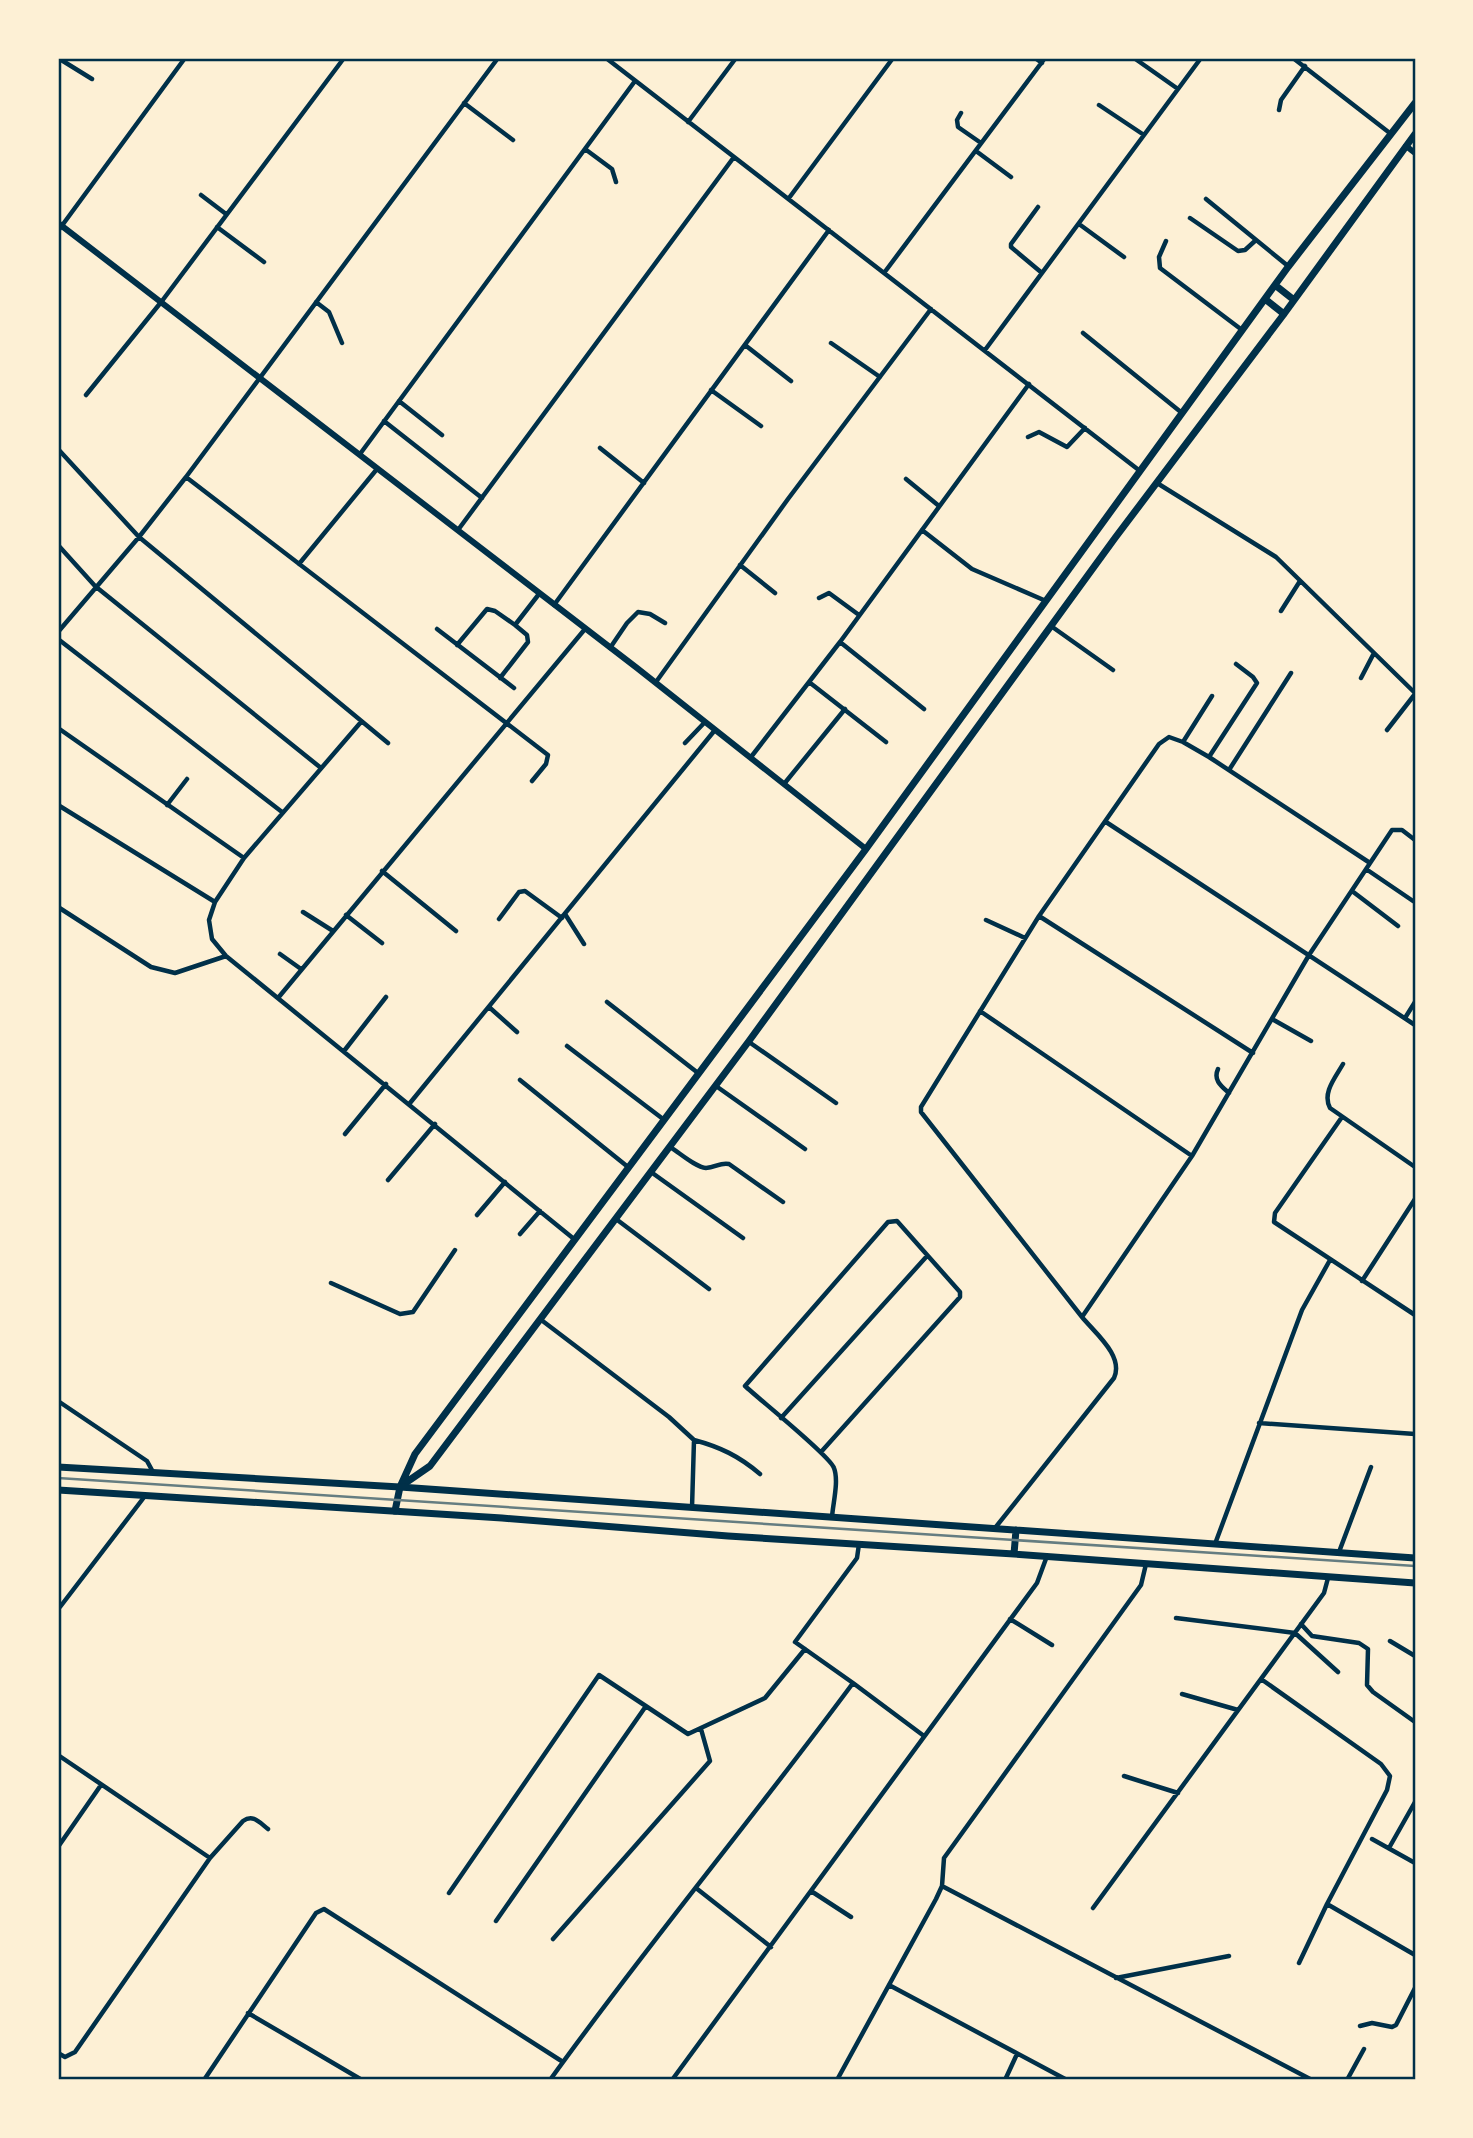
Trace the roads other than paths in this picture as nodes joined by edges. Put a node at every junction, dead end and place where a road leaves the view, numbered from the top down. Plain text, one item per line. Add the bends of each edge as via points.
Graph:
1 (58, 58) edge
2 (344, 58) edge
3 (498, 58) edge
4 (606, 58) edge
5 (736, 58) edge
6 (893, 58) edge
7 (1035, 58) edge
8 (1134, 58) edge
9 (1200, 58) edge
10 (1293, 58) edge
11 (182, 59) edge
12 (1043, 60) edge
13 (1305, 66) junction
14 (92, 79) dead end
15 (635, 81) junction
16 (1178, 89) junction
17 (464, 103) junction
18 (1415, 103) edge
19 (1099, 105) dead end
20 (1279, 110) dead end
21 (961, 113) dead end
22 (688, 122) junction
23 (1415, 134) edge
24 (1143, 135) junction
25 (1392, 135) junction
26 (513, 140) dead end
27 (981, 143) junction
28 (1406, 146) junction
29 (585, 149) junction
30 (976, 150) junction
31 (1415, 153) edge
32 (734, 157) junction
33 (1011, 177) dead end
34 (615, 183) dead end
35 (201, 195) dead end
36 (789, 198) junction
37 (1206, 199) dead end
38 (1038, 207) dead end
39 (226, 214) junction
40 (1190, 218) dead end
41 (60, 224) edge
42 (1079, 224) junction
43 (217, 228) junction
44 (829, 230) junction
45 (58, 231) edge
46 (1256, 240) junction
47 (1167, 241) dead end
48 (1124, 257) dead end
49 (264, 261) dead end
50 (1288, 267) junction
51 (884, 273) junction
52 (1042, 273) junction
53 (1275, 285) junction
54 (1265, 299) junction
55 (1294, 300) junction
56 (162, 301) junction
57 (316, 302) junction
58 (931, 309) junction
59 (1284, 314) junction
60 (1242, 330) junction
61 (1083, 333) dead end
62 (342, 343) dead end
63 (831, 343) dead end
64 (745, 345) junction
65 (985, 350) junction
66 (261, 377) junction
67 (880, 377) junction
68 (791, 381) dead end
69 (1030, 384) junction
70 (711, 390) junction
71 (86, 395) dead end
72 (398, 401) junction
73 (1182, 413) junction
74 (384, 421) junction
75 (761, 426) dead end
76 (1085, 428) junction
77 (442, 435) dead end
78 (1028, 438) dead end
79 (600, 447) dead end
80 (58, 449) edge
81 (360, 454) junction
82 (378, 468) junction
83 (1141, 471) junction
84 (186, 477) junction
85 (906, 480) dead end
86 (644, 482) junction
87 (1156, 483) junction
88 (482, 498) junction
89 (939, 506) junction
90 (458, 530) junction
91 (922, 530) junction
92 (139, 537) junction
93 (58, 545) edge
94 (299, 564) junction
95 (740, 565) junction
96 (1300, 581) junction
97 (95, 586) junction
98 (775, 593) dead end
99 (539, 594) junction
100 (819, 598) dead end
101 (1046, 601) junction
102 (554, 606) junction
103 (1281, 611) dead end
104 (859, 615) junction
105 (665, 623) dead end
106 (515, 625) junction
107 (1051, 626) junction
108 (437, 629) dead end
109 (585, 629) junction
110 (58, 632) edge
111 (58, 639) edge
112 (840, 642) junction
113 (457, 645) junction
114 (610, 648) junction
115 (1374, 653) junction
116 (1236, 664) dead end
117 (1113, 670) dead end
118 (1291, 673) dead end
119 (500, 678) junction
120 (1361, 678) dead end
121 (656, 682) junction
122 (809, 682) junction
123 (514, 688) dead end
124 (1415, 694) edge
125 (1212, 696) dead end
126 (845, 709) junction
127 (924, 709) dead end
128 (361, 722) junction
129 (705, 722) junction
130 (505, 723) junction
131 (58, 729) edge
132 (716, 730) junction
133 (1387, 730) dead end
134 (886, 741) dead end
135 (1183, 742) junction
136 (388, 743) dead end
137 (685, 743) dead end
138 (751, 757) junction
139 (1209, 757) junction
140 (321, 768) junction
141 (1229, 770) junction
142 (187, 779) dead end
143 (532, 781) dead end
144 (784, 784) junction
145 (58, 805) edge
146 (167, 805) junction
147 (282, 811) junction
148 (1106, 822) junction
149 (1415, 840) edge
150 (866, 849) junction
151 (244, 858) junction
152 (880, 861) junction
153 (1370, 863) junction
154 (1366, 869) junction
155 (382, 871) junction
156 (1352, 891) junction
157 (1413, 901) dead end
158 (215, 902) junction
159 (58, 907) edge
160 (303, 912) dead end
161 (346, 915) junction
162 (564, 916) junction
163 (1039, 916) junction
164 (499, 919) dead end
165 (986, 920) dead end
166 (1398, 926) dead end
167 (456, 930) dead end
168 (333, 931) junction
169 (1025, 938) junction
170 (382, 943) dead end
171 (584, 944) dead end
172 (280, 954) dead end
173 (1309, 955) junction
174 (226, 956) junction
175 (301, 969) junction
176 (386, 997) dead end
177 (278, 998) junction
178 (607, 1002) dead end
179 (1415, 1002) edge
180 (489, 1007) junction
181 (980, 1011) junction
182 (1405, 1018) junction
183 (1272, 1019) junction
184 (1415, 1025) edge
185 (517, 1032) dead end
186 (749, 1041) junction
187 (1311, 1041) dead end
188 (567, 1046) dead end
189 (344, 1051) junction
190 (1253, 1053) junction
191 (1343, 1064) dead end
192 (1218, 1069) dead end
193 (698, 1074) junction
194 (520, 1080) dead end
195 (386, 1084) junction
196 (716, 1086) junction
197 (1229, 1093) junction
198 (836, 1102) dead end
199 (410, 1104) junction
200 (1342, 1117) junction
201 (664, 1120) junction
202 (435, 1124) junction
203 (345, 1134) dead end
204 (670, 1146) junction
205 (805, 1149) dead end
206 (1192, 1156) junction
207 (1415, 1167) edge
208 (629, 1168) junction
209 (651, 1171) junction
210 (388, 1180) dead end
211 (505, 1182) junction
212 (1415, 1199) edge
213 (783, 1202) dead end
214 (540, 1211) junction
215 (477, 1215) dead end
216 (615, 1219) junction
217 (520, 1234) dead end
218 (743, 1238) dead end
219 (575, 1240) junction
220 (455, 1250) dead end
221 (927, 1256) junction
222 (1329, 1260) junction
223 (1362, 1281) junction
224 (331, 1283) dead end
225 (709, 1289) dead end
226 (1415, 1315) edge
227 (1082, 1317) junction
228 (540, 1319) junction
229 (58, 1401) edge
230 (781, 1418) junction
231 (1259, 1423) junction
232 (1415, 1434) edge
233 (694, 1440) junction
234 (821, 1452) junction
235 (58, 1467) edge
236 (1371, 1467) dead end
237 (153, 1472) junction
238 (760, 1474) dead end
239 (400, 1487) junction
240 (58, 1490) edge
241 (146, 1496) junction
242 (692, 1508) junction
243 (396, 1511) junction
244 (832, 1518) junction
245 (994, 1529) junction
246 (1016, 1530) junction
247 (859, 1544) junction
248 (1215, 1544) junction
249 (1339, 1553) junction
250 (1014, 1554) junction
251 (1047, 1556) junction
252 (1415, 1558) edge
253 (1146, 1564) junction
254 (1328, 1578) junction
255 (1415, 1583) edge
256 (60, 1607) dead end
257 (1176, 1618) dead end
258 (1010, 1619) junction
259 (1301, 1625) junction
260 (1295, 1633) junction
261 (1390, 1640) dead end
262 (1052, 1646) dead end
263 (805, 1649) junction
264 (1415, 1656) edge
265 (1338, 1672) dead end
266 (1261, 1679) junction
267 (853, 1683) junction
268 (1182, 1694) dead end
269 (646, 1706) junction
270 (1238, 1710) junction
271 (1415, 1721) edge
272 (701, 1729) junction
273 (924, 1735) junction
274 (58, 1755) edge
275 (1124, 1776) dead end
276 (101, 1785) junction
277 (1178, 1793) junction
278 (1415, 1802) edge
279 (268, 1829) dead end
280 (1372, 1839) dead end
281 (58, 1847) edge
282 (1389, 1848) junction
283 (210, 1858) junction
284 (1415, 1863) edge
285 (942, 1886) junction
286 (696, 1888) junction
287 (811, 1891) junction
288 (449, 1893) dead end
289 (1327, 1904) junction
290 (1093, 1908) dead end
291 (850, 1917) dead end
292 (496, 1921) dead end
293 (553, 1939) dead end
294 (771, 1947) junction
295 (1415, 1955) edge
296 (1228, 1956) dead end
297 (1299, 1963) dead end
298 (1115, 1978) junction
299 (889, 1985) junction
300 (1415, 1988) edge
301 (248, 2013) junction
302 (1360, 2026) dead end
303 (1364, 2049) dead end
304 (58, 2053) edge
305 (1017, 2054) junction
306 (563, 2062) junction
307 (204, 2080) edge
308 (362, 2080) edge
309 (550, 2080) edge
310 (672, 2080) edge
311 (836, 2080) edge
312 (1005, 2080) edge
313 (1068, 2080) edge
314 (1312, 2080) edge
315 (1347, 2080) edge

1 - 14 street
2 - 39 street
3 - 17 street
4 - 15 street
5 - 22 street
6 - 36 street
7 - 12 street
8 - 16 street
9 - 16 street
10 - 13 street
11 - 41 street
12 - 27 street
13 - 20 street
13 - 25 street
15 - 22 street
15 - 29 street
16 - 24 street
17 - 26 street
17 - 57 street
18 - 25 main road
19 - 24 street
21 - 27 street via 958,127
22 - 32 street
23 - 28 main road
24 - 42 street
25 - 50 main road
27 - 30 street
28 - 31 street
28 - 55 main road
29 - 34 street via 612,169
29 - 72 street
30 - 33 street
30 - 51 street
32 - 36 street
32 - 88 street
35 - 39 street
36 - 44 street
37 - 46 street
38 - 52 street via 1010,244
39 - 43 street
40 - 46 street via 1238,251
41 - 45 street
41 - 56 street
42 - 48 street
42 - 52 street
43 - 49 street
43 - 56 street
44 - 51 street
44 - 64 street
46 - 50 street
47 - 60 street via 1159,257 1160,268
50 - 53 main road
51 - 58 street
52 - 65 street
53 - 54 main road
53 - 55 main road
54 - 59 main road
54 - 60 main road
55 - 59 main road
56 - 66 street
56 - 71 street
57 - 62 street via 329,313
57 - 66 street
58 - 65 street
58 - 67 street
59 - 87 main road
60 - 73 main road
61 - 73 street
63 - 67 street
64 - 68 street
64 - 70 street
65 - 69 street
66 - 81 street
66 - 84 street
67 - 95 street
69 - 76 street
69 - 89 street
70 - 75 street
70 - 86 street
72 - 74 street
72 - 77 street
73 - 83 main road
74 - 81 street
74 - 88 street
76 - 78 street via 1070,447 1040,432
76 - 83 street
79 - 86 street
80 - 92 street
81 - 82 street
82 - 90 street
82 - 94 street
83 - 87 main road
83 - 101 main road
84 - 92 street
84 - 94 street
85 - 89 street
86 - 102 street
87 - 96 street via 1261,546
87 - 107 main road
88 - 90 street
89 - 91 street
90 - 99 street
91 - 101 street via 972,569
91 - 104 street
92 - 97 street
92 - 128 street
93 - 97 street
94 - 130 street
95 - 98 street
95 - 121 street
96 - 103 street
96 - 115 street
97 - 110 street
97 - 140 street
99 - 102 street
99 - 106 street
100 - 104 street via 830,593
101 - 150 main road
102 - 109 street
104 - 112 street
105 - 114 street via 638,612
106 - 113 street via 487,609
106 - 119 street via 529,638
107 - 117 street
107 - 152 main road
108 - 113 street
109 - 114 street
109 - 130 street
111 - 147 street
112 - 122 street
112 - 127 street
113 - 119 street
114 - 121 street
115 - 120 street
115 - 124 street
116 - 139 street via 1256,683
118 - 141 street
119 - 123 street
121 - 129 street
122 - 126 street
122 - 138 street
124 - 133 street
125 - 135 street
126 - 134 street
126 - 144 street
128 - 136 street
128 - 140 street
129 - 132 street
129 - 137 street
130 - 143 street via 548,755
130 - 155 street
131 - 146 street
132 - 138 street
132 - 162 street
135 - 139 street
135 - 148 street via 1168,737 1159,744
138 - 144 street
139 - 141 street
140 - 147 street
141 - 153 street
142 - 146 street
144 - 150 street
145 - 158 street
146 - 151 street
147 - 151 street
148 - 163 street
148 - 173 street
149 - 153 street via 1402,830 1392,830
150 - 152 main road
150 - 193 main road
151 - 158 street
152 - 186 main road
153 - 154 street
154 - 156 street
154 - 157 street
155 - 161 street
155 - 167 street
156 - 166 street
156 - 173 street
158 - 174 street via 209,920 212,939
159 - 174 street via 151,967 175,973
160 - 168 street
161 - 168 street
161 - 170 street
162 - 164 street via 525,891 519,892
162 - 171 street
162 - 180 street
163 - 169 street
163 - 190 street
165 - 169 street
168 - 175 street
169 - 181 street
172 - 175 street
173 - 182 street
173 - 183 street
174 - 177 street
175 - 177 street
176 - 189 street
177 - 189 street
178 - 193 street
179 - 182 street
180 - 185 street
180 - 199 street
181 - 206 street
181 - 227 street via 921,1112
182 - 184 street
183 - 187 street
183 - 190 street
186 - 196 main road
186 - 198 street
188 - 201 street
189 - 195 street
190 - 197 street
191 - 200 street via 1326,1101
192 - 197 street via 1216,1080
193 - 201 main road
194 - 208 street
195 - 199 street
195 - 203 street
196 - 204 main road
196 - 205 street
197 - 206 street
199 - 202 street
200 - 207 street
200 - 222 street via 1275,1213 1274,1222
201 - 208 main road
202 - 210 street
202 - 211 street
204 - 209 main road
204 - 213 street via 702,1167 729,1164
206 - 227 street
208 - 219 main road
209 - 216 main road
209 - 218 street
211 - 214 street
211 - 215 street
212 - 223 street
214 - 217 street
214 - 219 street
216 - 225 street
216 - 228 main road
219 - 239 main road via 415,1454
220 - 224 street via 413,1312 407,1314
221 - 230 street
221 - 230 street via 897,1221 888,1222 744,1386
221 - 234 street via 960,1297
222 - 223 street
222 - 231 street via 1302,1310
223 - 226 street
227 - 245 street via 1115,1358 1118,1369
228 - 233 street
228 - 239 main road via 430,1466
229 - 237 street via 147,1461
230 - 234 street
231 - 232 street
231 - 248 street
233 - 238 street via 741,1457
233 - 242 street
234 - 244 street via 835,1470
235 - 237 main road
236 - 249 street
237 - 239 main road
239 - 242 main road
239 - 243 main road
240 - 241 main road
241 - 243 main road
241 - 256 street
242 - 244 main road
243 - 247 main road
244 - 245 main road
245 - 246 main road
246 - 248 main road
246 - 250 main road
247 - 250 main road
247 - 263 street via 857,1558 795,1642
248 - 249 main road
249 - 252 main road
250 - 251 main road
251 - 253 main road
251 - 258 street via 1041,1576
253 - 254 main road
253 - 285 street via 1141,1585 944,1858
254 - 255 main road
254 - 259 street via 1324,1593
257 - 260 street
258 - 262 street
258 - 273 street
259 - 260 street
259 - 271 street via 1312,1636 1359,1643 1368,1649 1367,1685
260 - 265 street
260 - 266 street
261 - 264 street
263 - 267 street
263 - 272 street via 765,1698
266 - 270 street
266 - 289 street via 1390,1776
267 - 273 street
267 - 286 street
268 - 270 street
269 - 272 street via 688,1734
269 - 288 street via 599,1675
269 - 292 street
270 - 277 street
272 - 293 street via 710,1761
273 - 287 street
274 - 276 street
275 - 277 street
276 - 281 street
276 - 283 street
277 - 290 street
278 - 282 street
279 - 283 street via 248,1818
280 - 282 street
282 - 284 street
283 - 304 street via 75,2052 65,2057
285 - 298 street
285 - 299 street
286 - 294 street
286 - 306 street
287 - 291 street
287 - 294 street
289 - 295 street
289 - 297 street
294 - 310 street
296 - 298 street
298 - 314 street
299 - 305 street
299 - 311 street
300 - 302 street via 1396,2025
301 - 306 street via 316,1913 324,1909
301 - 307 street
301 - 308 street
303 - 315 street
305 - 312 street
305 - 313 street
306 - 309 street

